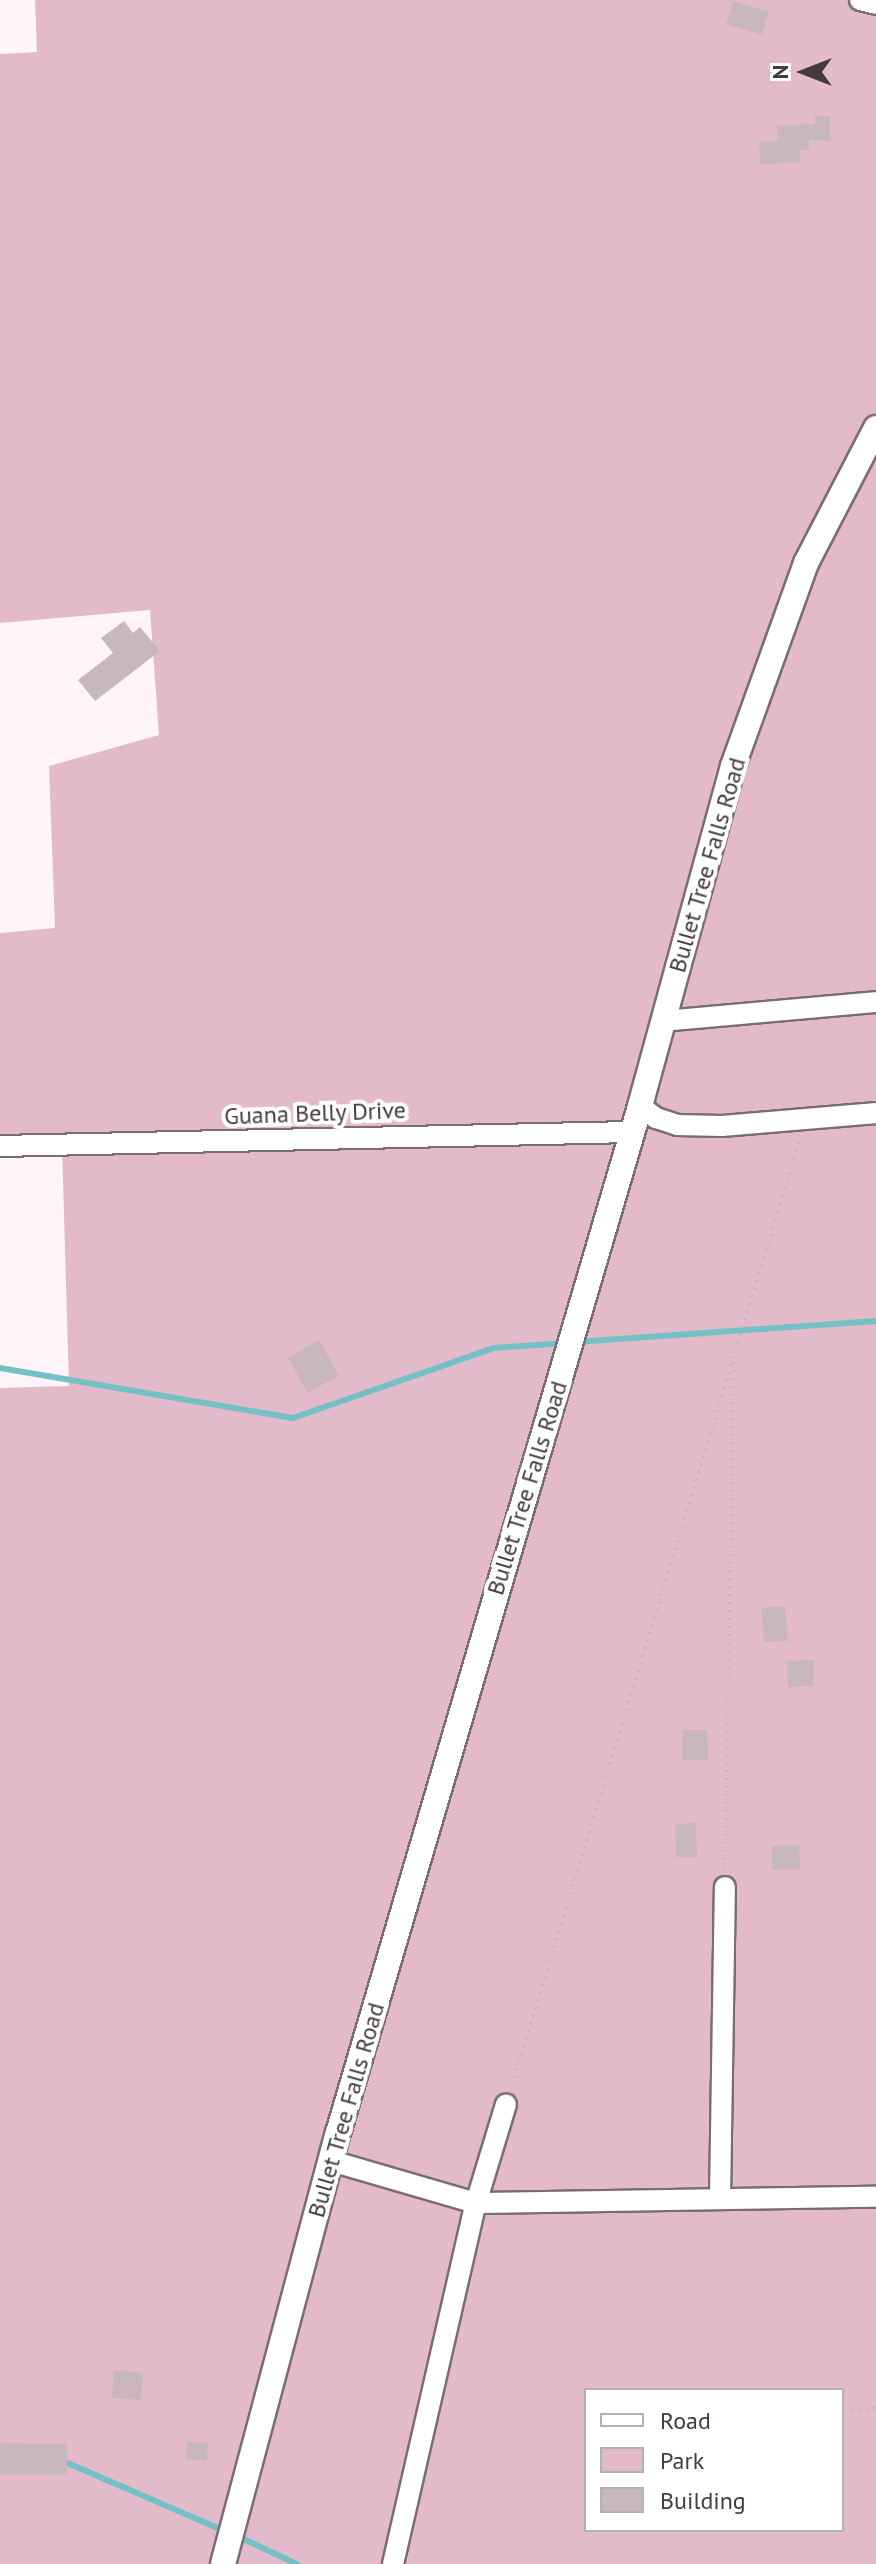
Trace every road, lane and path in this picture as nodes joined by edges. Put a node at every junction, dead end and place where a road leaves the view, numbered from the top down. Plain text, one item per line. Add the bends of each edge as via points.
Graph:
1 (860, 0) edge
2 (876, 4) edge
3 (876, 428) edge
4 (876, 1002) edge
5 (663, 1021) junction
6 (640, 1106) junction
7 (876, 1113) edge
8 (806, 1119) junction
9 (632, 1132) junction
10 (0, 1146) edge
11 (734, 1354) junction
12 (725, 1887) joint
13 (506, 2104) joint
14 (331, 2161) junction
15 (876, 2197) edge
16 (720, 2199) junction
17 (476, 2203) junction
18 (844, 2408) edge
19 (876, 2408) edge
20 (223, 2564) edge
21 (393, 2564) edge

1 - 2 street
3 - 5 main road, Bullet Tree Falls Road via 806,563 733,766
4 - 5 street
5 - 6 main road, Bullet Tree Falls Road
6 - 8 street via 677,1125
6 - 9 main road, Bullet Tree Falls Road
7 - 8 street
8 - 11 path
9 - 10 street, Guana Belly Drive
9 - 14 main road, Bullet Tree Falls Road
11 - 12 path
11 - 13 path
12 - 16 street
13 - 17 street
14 - 17 street
14 - 20 main road, Bullet Tree Falls Road
15 - 16 street
16 - 17 street
17 - 21 street
18 - 19 path

